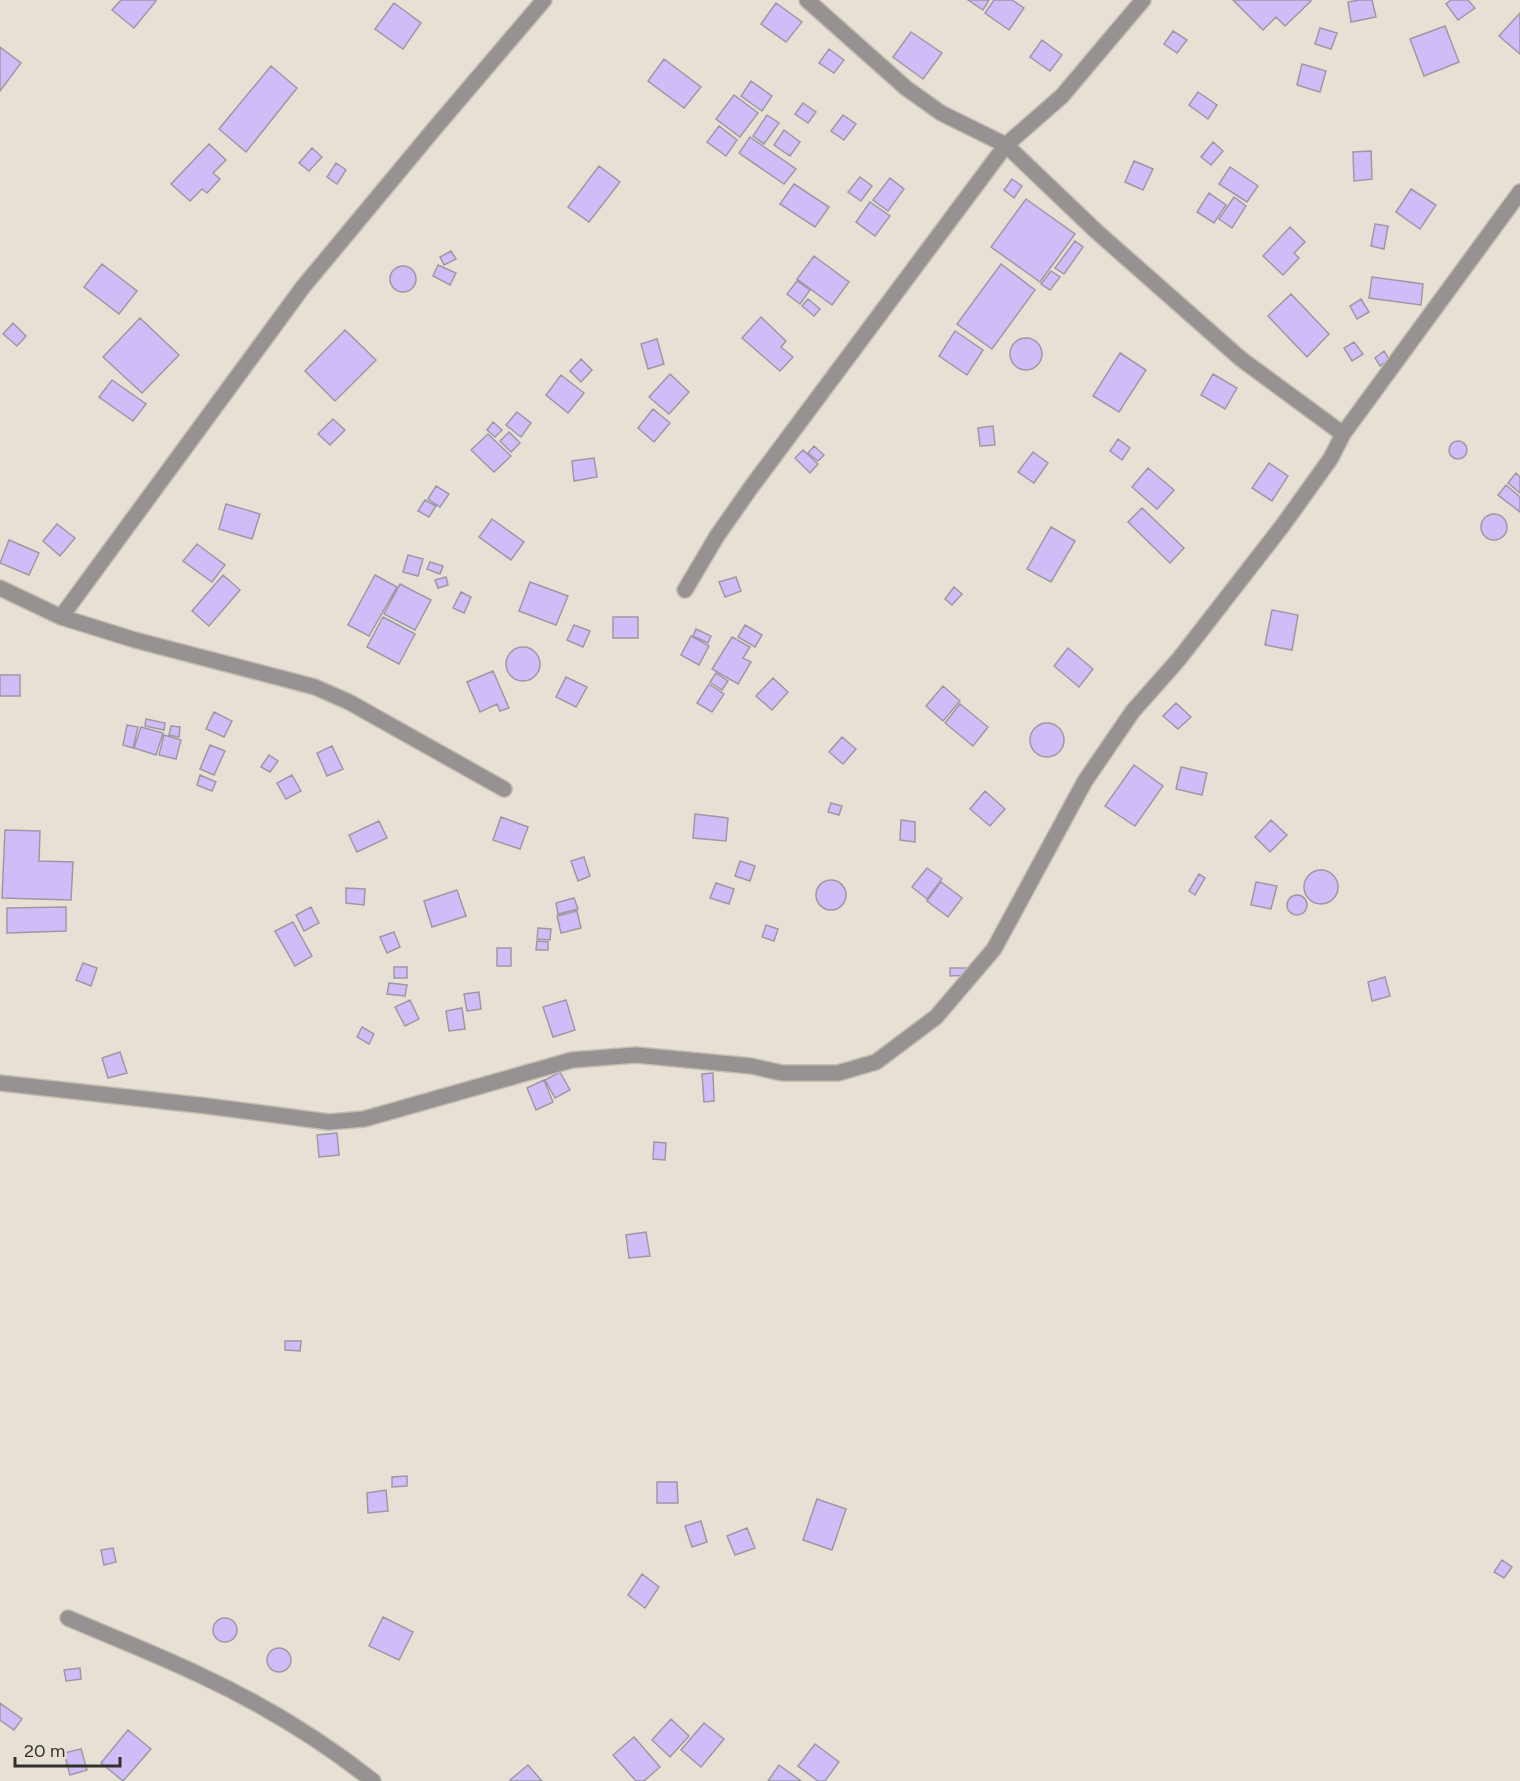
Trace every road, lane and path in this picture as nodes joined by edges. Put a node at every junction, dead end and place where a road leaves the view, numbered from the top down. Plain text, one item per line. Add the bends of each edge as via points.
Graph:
1 (544, 0) edge
2 (807, 0) edge
3 (1143, 0) edge
4 (1006, 145) junction
5 (1520, 192) edge
6 (1343, 434) junction
7 (0, 588) edge
8 (685, 590) dead end
9 (61, 617) junction
10 (504, 789) dead end
11 (0, 1083) edge
12 (68, 1618) dead end
13 (373, 1781) edge

1 - 9 street via 303,287
2 - 4 street via 906,88 941,113
3 - 4 street via 1062,96
4 - 6 street via 1241,360
4 - 8 street via 752,486
5 - 6 street
6 - 11 street via 1283,525 1179,659 1133,711 1085,781 994,949 936,1017 876,1062 838,1073 782,1073 751,1066 636,1055 572,1060 364,1119 329,1122
7 - 9 street
9 - 10 street via 315,687
12 - 13 street via 203,1676 283,1720

